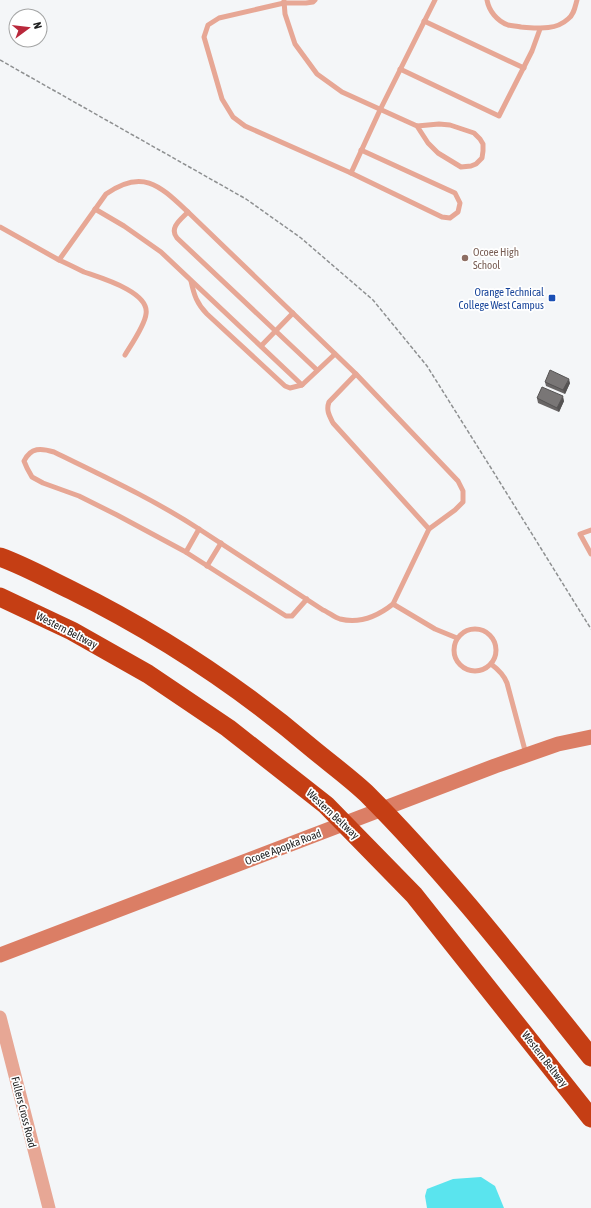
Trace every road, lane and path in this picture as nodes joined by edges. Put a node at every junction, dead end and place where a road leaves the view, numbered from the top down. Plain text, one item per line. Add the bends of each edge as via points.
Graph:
1 (315, 0) edge
2 (434, 0) edge
3 (487, 0) edge
4 (577, 0) edge
5 (284, 1) edge
6 (424, 21) junction
7 (540, 29) junction
8 (0, 60) edge
9 (524, 68) junction
10 (400, 69) junction
11 (380, 110) junction
12 (417, 126) junction
13 (361, 150) junction
14 (350, 173) junction
15 (95, 209) junction
16 (188, 212) junction
17 (0, 227) edge
18 (59, 260) junction
19 (191, 280) junction
20 (293, 313) junction
21 (275, 331) junction
22 (261, 346) junction
23 (335, 354) junction
24 (125, 355) dead end
25 (317, 370) junction
26 (356, 374) junction
27 (302, 385) junction
28 (199, 529) junction
29 (429, 529) junction
30 (591, 530) edge
31 (221, 543) junction
32 (186, 552) junction
33 (591, 554) edge
34 (0, 557) edge
35 (207, 566) junction
36 (0, 597) edge
37 (307, 599) junction
38 (393, 604) junction
39 (591, 629) edge
40 (457, 638) junction
41 (492, 664) junction
42 (591, 737) edge
43 (527, 755) junction
44 (0, 955) edge
45 (0, 1017) edge
46 (591, 1057) edge
47 (591, 1118) edge
48 (49, 1208) edge

1 - 5 lane via 306,3
2 - 6 lane
3 - 7 lane via 488,7 497,18 508,25
4 - 7 lane via 575,10 569,19 558,26
5 - 11 lane via 285,14 295,44 316,74 342,92
5 - 14 lane via 219,18 208,25 204,37 222,99 233,117 245,126
6 - 9 lane
6 - 10 lane
7 - 9 lane
8 - 39 path via 246,199 301,238 374,300 427,366
9 - 10 lane via 499,116
10 - 11 lane
11 - 12 lane
11 - 13 lane
12 - 12 lane via 450,125 474,133 483,144 482,158 471,166 461,166 438,153
13 - 14 lane
13 - 14 lane via 455,193 460,203 458,212 450,218 442,217
15 - 16 lane via 106,194 116,187 127,182 139,182 150,183 164,190
15 - 18 lane
15 - 19 lane via 150,243
16 - 20 lane
16 - 21 lane via 177,224 174,234
17 - 18 lane
18 - 24 lane via 124,288 137,295 146,306 147,314
19 - 22 lane
19 - 27 lane via 199,306 207,314 285,386 290,388
20 - 21 lane
20 - 23 lane
21 - 22 lane
21 - 25 lane
22 - 27 lane
23 - 25 lane
23 - 26 lane
25 - 27 lane
26 - 29 lane via 329,402 328,414 333,423
26 - 29 lane via 458,481 463,490 462,502
28 - 31 lane
28 - 32 lane
28 - 32 lane via 151,500 54,452 43,449 27,455 24,461 32,477 117,514
29 - 38 lane
30 - 33 lane via 580,534
31 - 35 lane
31 - 37 lane
32 - 35 lane
34 - 46 highway via 103,606 198,662 277,718 364,791 444,876
35 - 37 lane via 286,616 292,616
36 - 47 highway, Western Beltway via 72,630 148,674 228,728 326,805 414,895
37 - 38 lane via 340,618 356,620 370,618
38 - 40 lane via 435,629
40 - 41 lane via 454,656 463,668 477,672
40 - 41 lane via 463,632 475,628 488,633 496,645
41 - 43 lane via 507,683
42 - 43 main road, Ocoee Apopka Road via 558,744
43 - 44 main road, Ocoee Apopka Road
45 - 48 street, Fullers Cross Road

